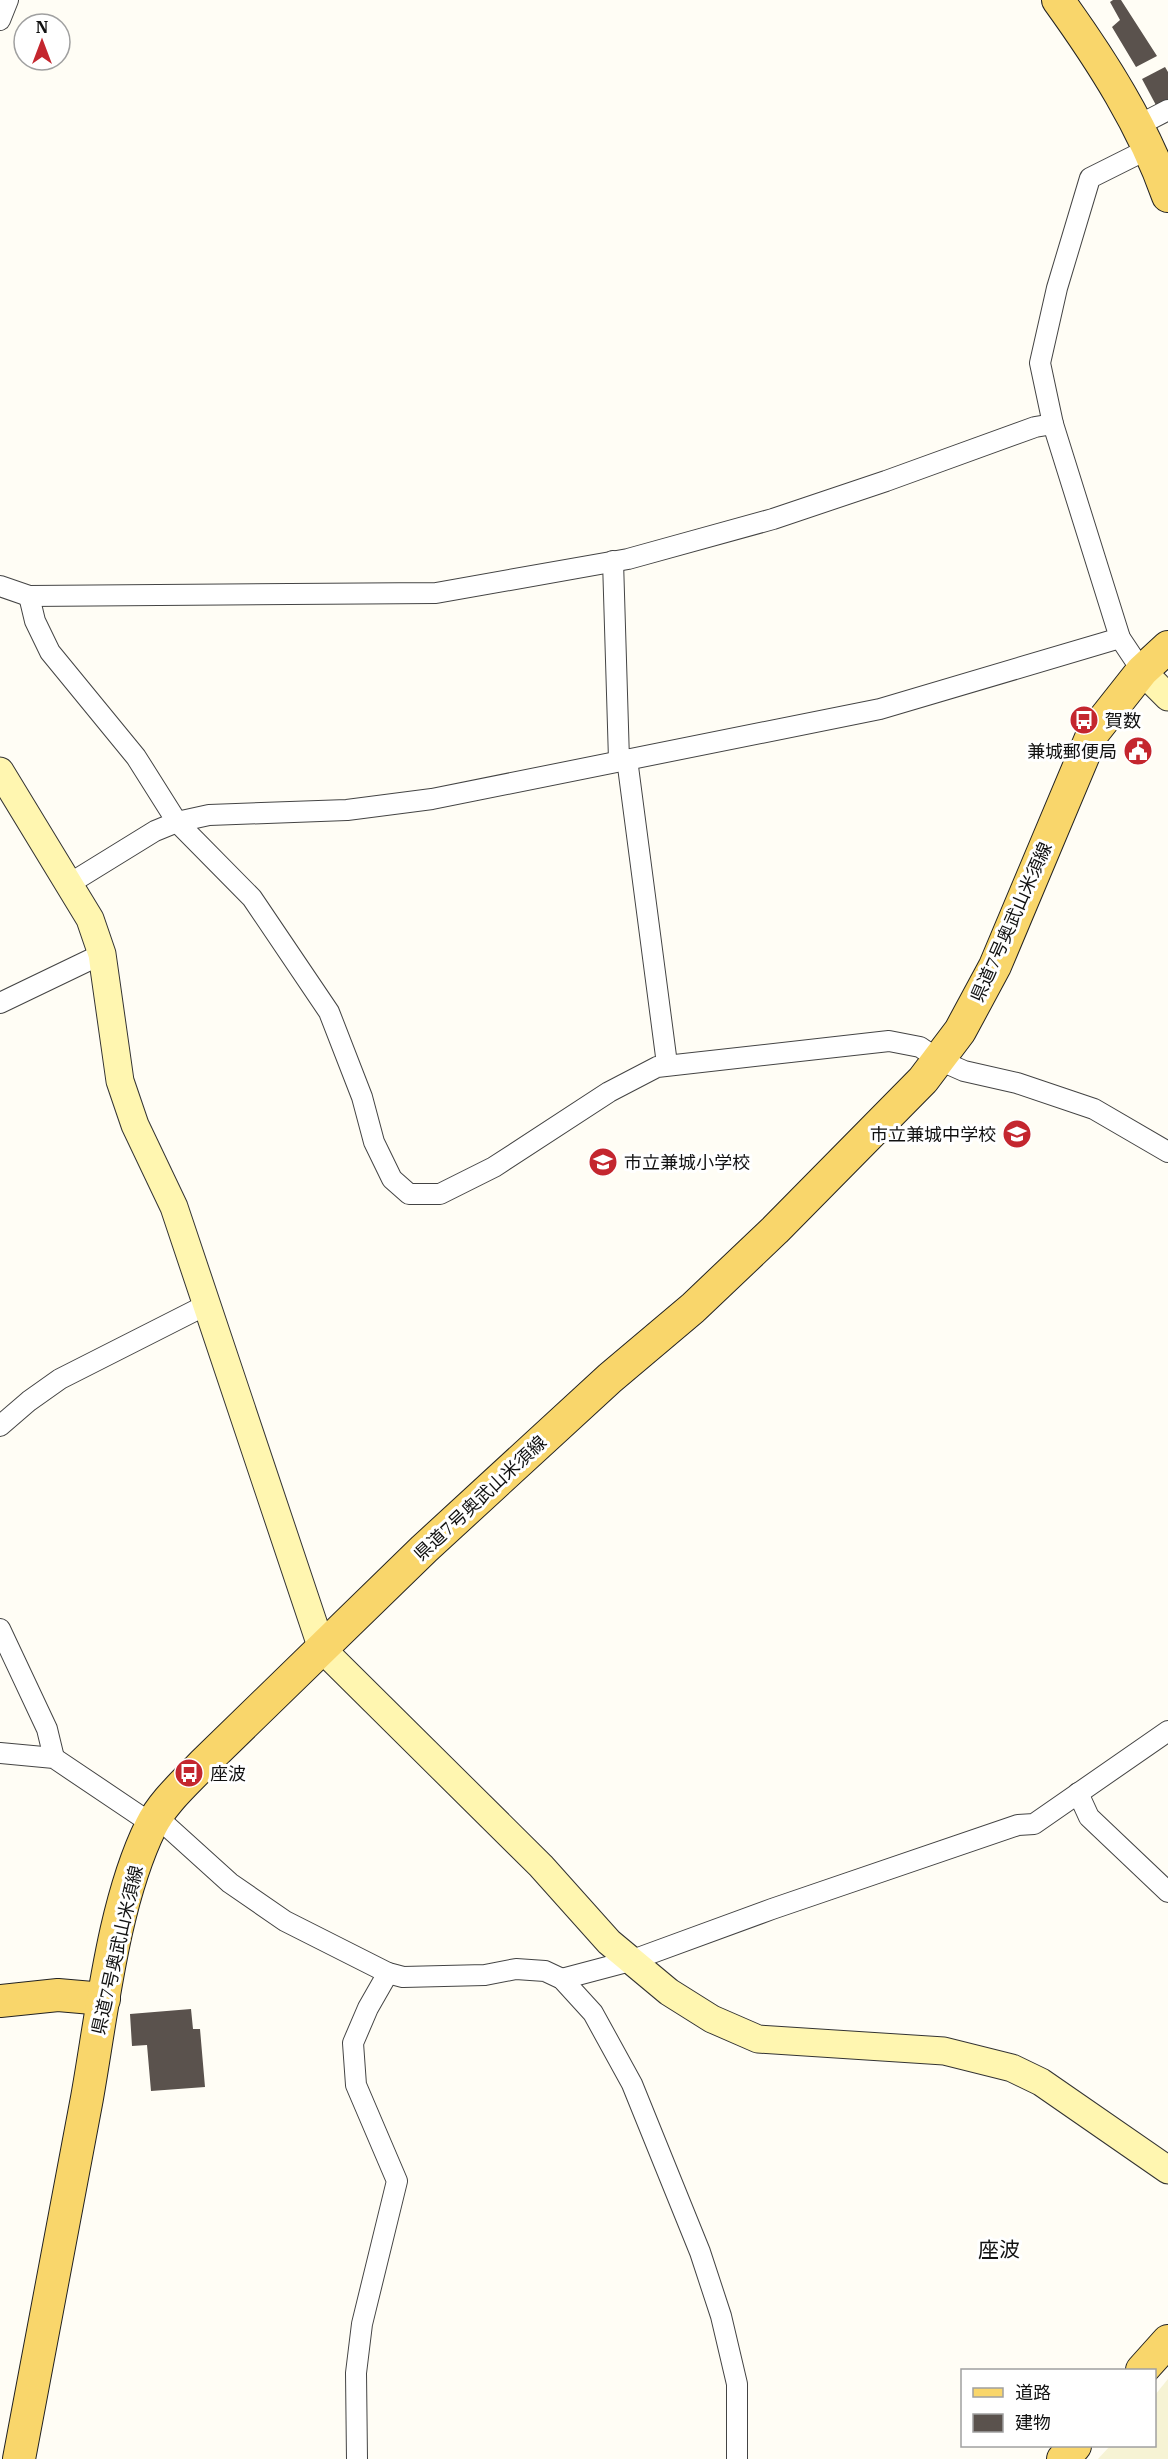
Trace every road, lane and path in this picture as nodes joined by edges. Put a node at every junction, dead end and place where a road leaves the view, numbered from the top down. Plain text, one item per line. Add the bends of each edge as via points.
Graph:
1 (8, 0) edge
2 (1058, 0) edge
3 (0, 20) edge
4 (1168, 110) edge
5 (1143, 137) junction
6 (1168, 196) edge
7 (1053, 424) junction
8 (613, 561) junction
9 (0, 586) edge
10 (29, 596) junction
11 (1120, 638) junction
12 (1168, 647) edge
13 (1142, 671) junction
14 (1168, 696) edge
15 (623, 760) junction
16 (0, 771) edge
17 (177, 822) junction
18 (69, 884) junction
19 (102, 954) junction
20 (0, 1003) edge
21 (939, 1060) junction
22 (667, 1064) junction
23 (1168, 1152) edge
24 (208, 1304) junction
25 (0, 1425) edge
26 (1, 1631) edge
27 (322, 1649) junction
28 (1168, 1731) edge
29 (0, 1753) edge
30 (54, 1758) junction
31 (1078, 1793) junction
32 (155, 1820) junction
33 (1168, 1892) edge
34 (630, 1961) junction
35 (388, 1973) junction
36 (562, 1979) junction
37 (104, 1999) junction
38 (0, 2001) edge
39 (1168, 2170) edge
40 (1168, 2341) edge
41 (1143, 2369) edge
42 (1073, 2447) edge
43 (19, 2459) edge
44 (357, 2459) edge
45 (737, 2459) edge
46 (1063, 2459) edge

1 - 3 street
2 - 5 main road via 1086,39
4 - 5 street
5 - 6 main road
5 - 7 street via 1090,178 1057,288 1040,363
7 - 8 street via 773,519
7 - 11 street
8 - 10 street via 436,593
8 - 15 street
9 - 10 street
10 - 17 street via 34,621 50,652 136,757
11 - 13 street
11 - 15 street via 880,710
12 - 13 main road, 県道7号奥武山米須線
13 - 14 street
13 - 21 main road, 県道7号奥武山米須線 via 1093,732 995,966 960,1031
15 - 17 street via 422,800 347,810 209,815
15 - 22 street
16 - 18 street
17 - 18 street via 155,831
17 - 22 street via 252,898 330,1012 362,1097 374,1142 392,1179 409,1194 440,1194 494,1167 609,1092
18 - 19 street via 90,919
19 - 20 street
19 - 24 street via 120,1081 135,1125 174,1207
21 - 22 street via 920,1047 889,1041
21 - 23 street via 1094,1109
21 - 27 main road, 県道7号奥武山米須線 via 775,1230 693,1308 609,1378
24 - 25 street via 60,1379
24 - 27 street
26 - 30 street via 47,1729
27 - 32 main road, 県道7号奥武山米須線 via 203,1764
27 - 34 street via 541,1866
28 - 31 street
29 - 30 street
30 - 32 street
31 - 33 street via 1089,1817
31 - 34 street via 1034,1824 1018,1825
32 - 35 street via 230,1883 285,1921
32 - 37 main road, 県道7号奥武山米須線 via 138,1856 125,1899
34 - 36 street
34 - 39 street via 712,2019 758,2039 944,2051 1012,2068 1041,2082
35 - 36 street via 403,1977 485,1975 516,1969 545,1971
35 - 44 street via 353,2043 357,2085 397,2181 362,2324 357,2373
36 - 45 street via 593,2013 632,2084 700,2252 737,2384
37 - 38 main road via 58,1995
37 - 43 main road, 県道7号奥武山米須線
40 - 41 main road
42 - 46 main road

